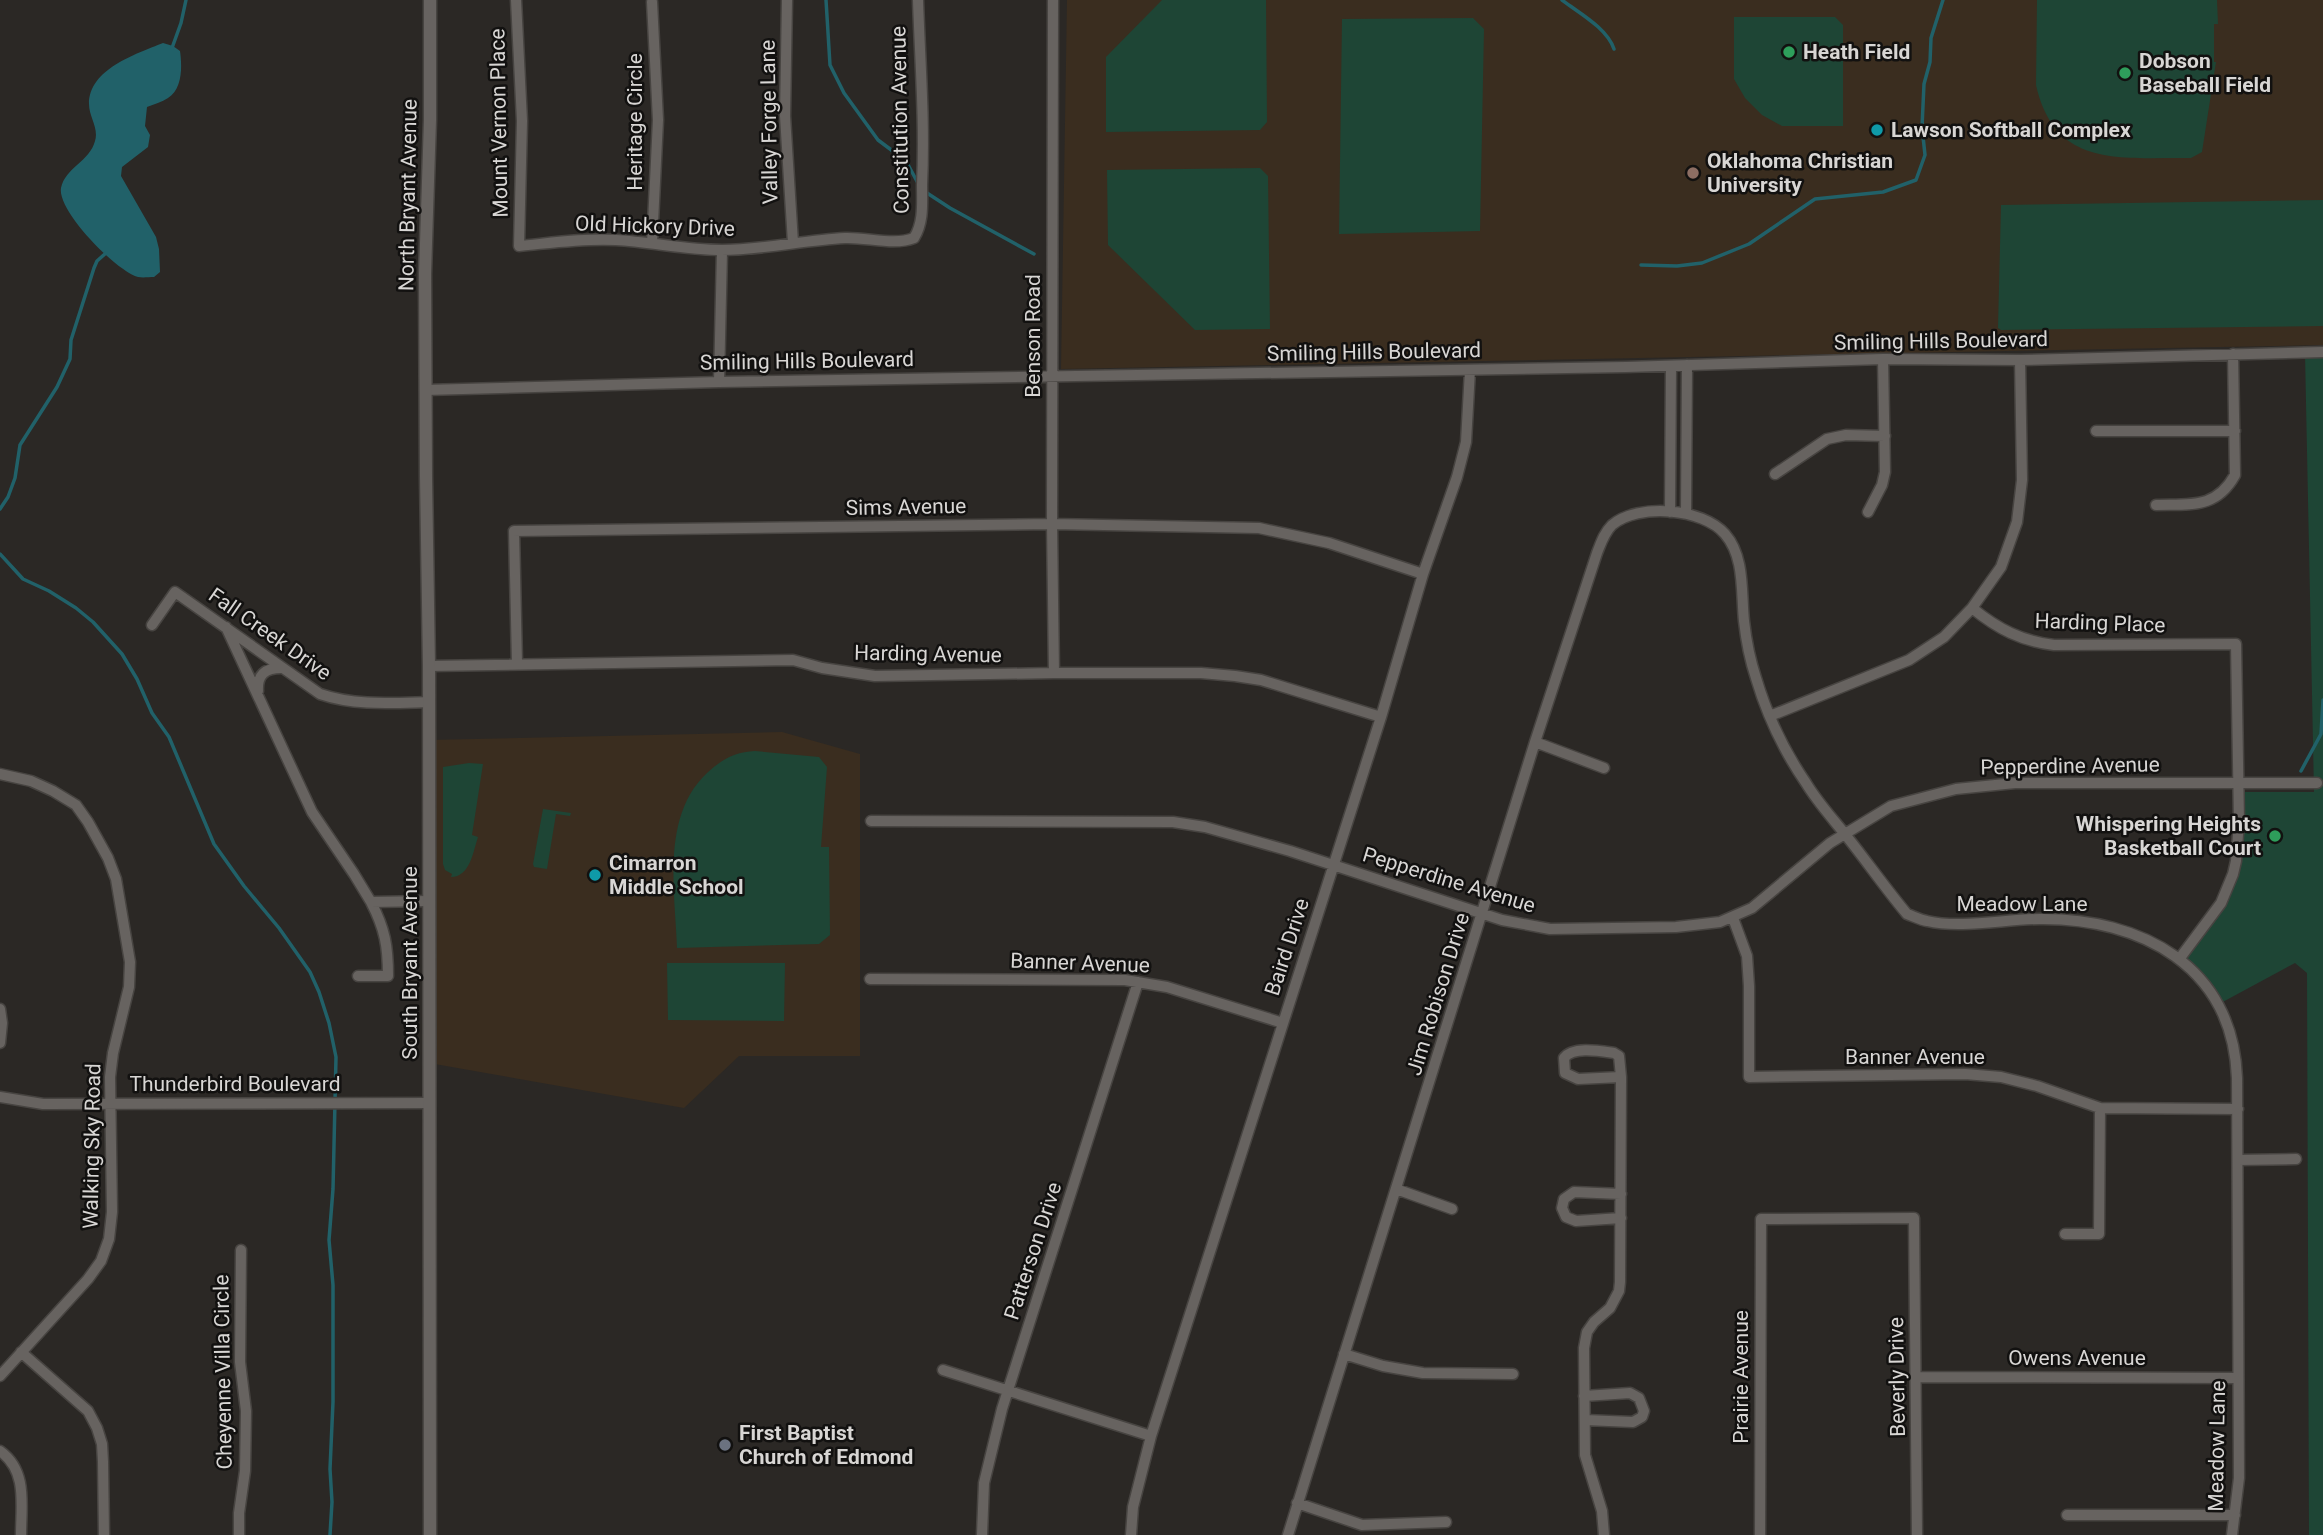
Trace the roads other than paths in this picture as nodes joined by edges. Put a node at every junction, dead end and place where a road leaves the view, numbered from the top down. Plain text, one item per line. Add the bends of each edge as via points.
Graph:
1 (430, 0) edge
2 (516, 0) edge
3 (788, 0) edge
4 (918, 0) edge
5 (1053, 0) edge
6 (652, 2) edge
7 (914, 238) joint
8 (652, 243) junction
9 (793, 243) junction
10 (519, 246) joint
11 (722, 250) junction
12 (2323, 352) edge
13 (2233, 354) junction
14 (1883, 359) junction
15 (2020, 360) junction
16 (1687, 365) junction
17 (1671, 366) junction
18 (1470, 370) junction
19 (1052, 376) junction
20 (719, 382) junction
21 (425, 390) junction
22 (2096, 431) dead end
23 (2235, 431) junction
24 (1885, 436) junction
25 (1775, 474) dead end
26 (2157, 505) dead end
27 (1670, 512) junction
28 (1868, 512) dead end
29 (1686, 513) junction
30 (1052, 524) junction
31 (1423, 575) junction
32 (1972, 608) junction
33 (152, 625) dead end
34 (226, 627) junction
35 (517, 663) junction
36 (429, 666) junction
37 (281, 668) junction
38 (1054, 673) junction
39 (259, 697) junction
40 (429, 702) junction
41 (1770, 716) junction
42 (1381, 717) junction
43 (1535, 742) junction
44 (1604, 768) dead end
45 (0, 774) edge
46 (2317, 783) dead end
47 (2238, 784) junction
48 (871, 821) dead end
49 (1844, 833) junction
50 (1333, 865) junction
51 (429, 901) junction
52 (371, 902) junction
53 (1483, 914) junction
54 (1733, 918) junction
55 (2180, 958) junction
56 (358, 976) dead end
57 (870, 979) dead end
58 (1139, 982) junction
59 (0, 1009) edge
60 (1283, 1023) junction
61 (0, 1043) edge
62 (1621, 1077) junction
63 (0, 1097) edge
64 (429, 1103) junction
65 (111, 1104) junction
66 (2100, 1108) junction
67 (2238, 1110) junction
68 (2238, 1160) junction
69 (2296, 1160) dead end
70 (1396, 1189) junction
71 (1620, 1194) junction
72 (1452, 1209) dead end
73 (1621, 1219) junction
74 (1761, 1219) joint
75 (2065, 1234) dead end
76 (241, 1250) dead end
77 (22, 1352) junction
78 (1344, 1354) junction
79 (943, 1370) dead end
80 (1513, 1374) dead end
81 (0, 1377) edge
82 (1917, 1377) junction
83 (2238, 1378) junction
84 (1009, 1391) junction
85 (1584, 1395) junction
86 (1585, 1420) junction
87 (1152, 1436) junction
88 (0, 1451) edge
89 (1297, 1503) junction
90 (2067, 1515) dead end
91 (2235, 1515) junction
92 (1446, 1522) dead end
93 (1602, 1533) edge
94 (21, 1535) edge
95 (104, 1535) edge
96 (239, 1535) edge
97 (430, 1535) edge
98 (982, 1535) edge
99 (1131, 1535) edge
100 (1288, 1535) edge
101 (1760, 1535) edge
102 (1917, 1535) edge
103 (2232, 1535) edge

1 - 21 street, North Bryant Avenue
2 - 10 street, Mount Vernon Place via 522,121
3 - 9 street, Valley Forge Lane via 785,116
4 - 7 street, Constitution Avenue via 924,148 921,223
5 - 19 street, Benson Road
6 - 8 street, Heritage Circle via 658,120
7 - 9 street, Old Hickory Drive via 849,237
8 - 10 street, Old Hickory Drive via 613,239
8 - 11 street, Old Hickory Drive
9 - 11 street, Old Hickory Drive
11 - 20 street
12 - 13 street, Smiling Hills Boulevard
13 - 15 street, Smiling Hills Boulevard
13 - 23 street
14 - 15 street, Smiling Hills Boulevard
14 - 16 street, Smiling Hills Boulevard
14 - 24 street
15 - 32 street via 2022,480 2017,522 2001,567
16 - 17 street, Smiling Hills Boulevard
16 - 29 street
17 - 18 street, Smiling Hills Boulevard
17 - 27 street
18 - 19 street, Smiling Hills Boulevard
18 - 31 street, Baird Drive via 1466,442
19 - 20 street, Smiling Hills Boulevard
19 - 30 street, Benson Road
20 - 21 street, Smiling Hills Boulevard
21 - 36 street, South Bryant Avenue
22 - 23 street
23 - 26 street via 2235,475 2227,488 2203,504
24 - 25 street via 1827,439
24 - 28 street via 1884,479
27 - 29 street, Jim Robison Drive
27 - 43 street, Jim Robison Drive via 1628,516 1603,538
29 - 41 street, Meadow Lane via 1717,526 1733,545 1740,564 1744,623 1755,677
30 - 31 street, Sims Avenue via 1259,528 1329,543
30 - 35 street, Sims Avenue via 514,530
30 - 38 street, Benson Road
31 - 42 street, Baird Drive
32 - 41 street via 1944,636 1909,660
32 - 47 street, Harding Place via 2014,636 2054,645 2236,645
33 - 34 street, Fall Creek Drive via 175,592
34 - 37 street, Fall Creek Drive
34 - 39 street
35 - 36 street, Harding Avenue
35 - 38 street, Harding Avenue via 793,660 876,676
36 - 40 street, South Bryant Avenue
37 - 39 street via 262,673
37 - 40 street, Fall Creek Drive via 320,694 338,700
38 - 42 street, Harding Avenue via 1235,676
39 - 52 street via 312,812
40 - 51 street, South Bryant Avenue
41 - 49 street, Meadow Lane via 1806,785
42 - 50 street, Baird Drive
43 - 44 street
43 - 53 street, Jim Robison Drive
45 - 65 street, Walking Sky Road via 31,781 76,805 116,880 130,962 113,1053
46 - 47 street, Pepperdine Avenue
47 - 49 street, Pepperdine Avenue via 2015,783 1956,789 1891,806
47 - 55 street via 2233,874 2221,903
48 - 50 street, Pepperdine Avenue via 1173,822 1234,834
49 - 54 street, Pepperdine Avenue via 1764,901
49 - 55 street, Meadow Lane via 1907,914 1928,922 2089,921 2152,941
50 - 53 street, Pepperdine Avenue
50 - 60 street, Baird Drive
51 - 52 street
51 - 64 street, South Bryant Avenue
52 - 56 street via 386,940 388,976
53 - 54 street, Pepperdine Avenue via 1550,929 1676,927
53 - 70 street, Jim Robison Drive
54 - 66 street, Banner Avenue via 1747,956 1749,1077 2001,1077
55 - 67 street, Meadow Lane via 2216,999 2229,1029 2237,1066
57 - 58 street, Banner Avenue
58 - 60 street, Banner Avenue
58 - 84 street, Patterson Drive
59 - 61 street
60 - 87 street, Baird Drive
62 - 62 street via 1572,1078 1565,1073 1564,1058 1576,1050 1614,1053 1619,1056
62 - 71 street
63 - 65 street, Thunderbird Boulevard via 43,1104
64 - 65 street, Thunderbird Boulevard
64 - 97 street, South Bryant Avenue
65 - 77 street, Walking Sky Road via 110,1239 88,1279
66 - 67 street, Banner Avenue
66 - 75 street via 2099,1234
67 - 68 street, Meadow Lane
68 - 69 street
68 - 83 street, Meadow Lane
70 - 72 street
70 - 78 street, Jim Robison Drive
71 - 73 street
71 - 73 street via 1574,1192 1564,1199 1562,1208 1566,1217 1576,1221
73 - 85 street via 1619,1291 1587,1332
74 - 82 street, Beverly Drive via 1914,1218
74 - 101 street, Prairie Avenue
76 - 96 street, Cheyenne Villa Circle via 240,1362 246,1411
77 - 81 street, Walking Sky Road
77 - 95 street via 88,1411 97,1428 102,1444
78 - 80 street via 1410,1371
78 - 89 street, Jim Robison Drive
79 - 84 street
82 - 83 street, Owens Avenue
82 - 102 street, Beverly Drive
83 - 91 street, Meadow Lane
84 - 87 street
84 - 98 street, Patterson Drive via 987,1465
85 - 86 street
85 - 86 street via 1630,1393 1639,1398 1644,1411 1633,1422
86 - 93 street via 1585,1455 1602,1511
87 - 99 street, Baird Drive via 1133,1507
88 - 94 street via 20,1476
89 - 92 street via 1362,1525
89 - 100 street, Jim Robison Drive
90 - 91 street
91 - 103 street, Meadow Lane

